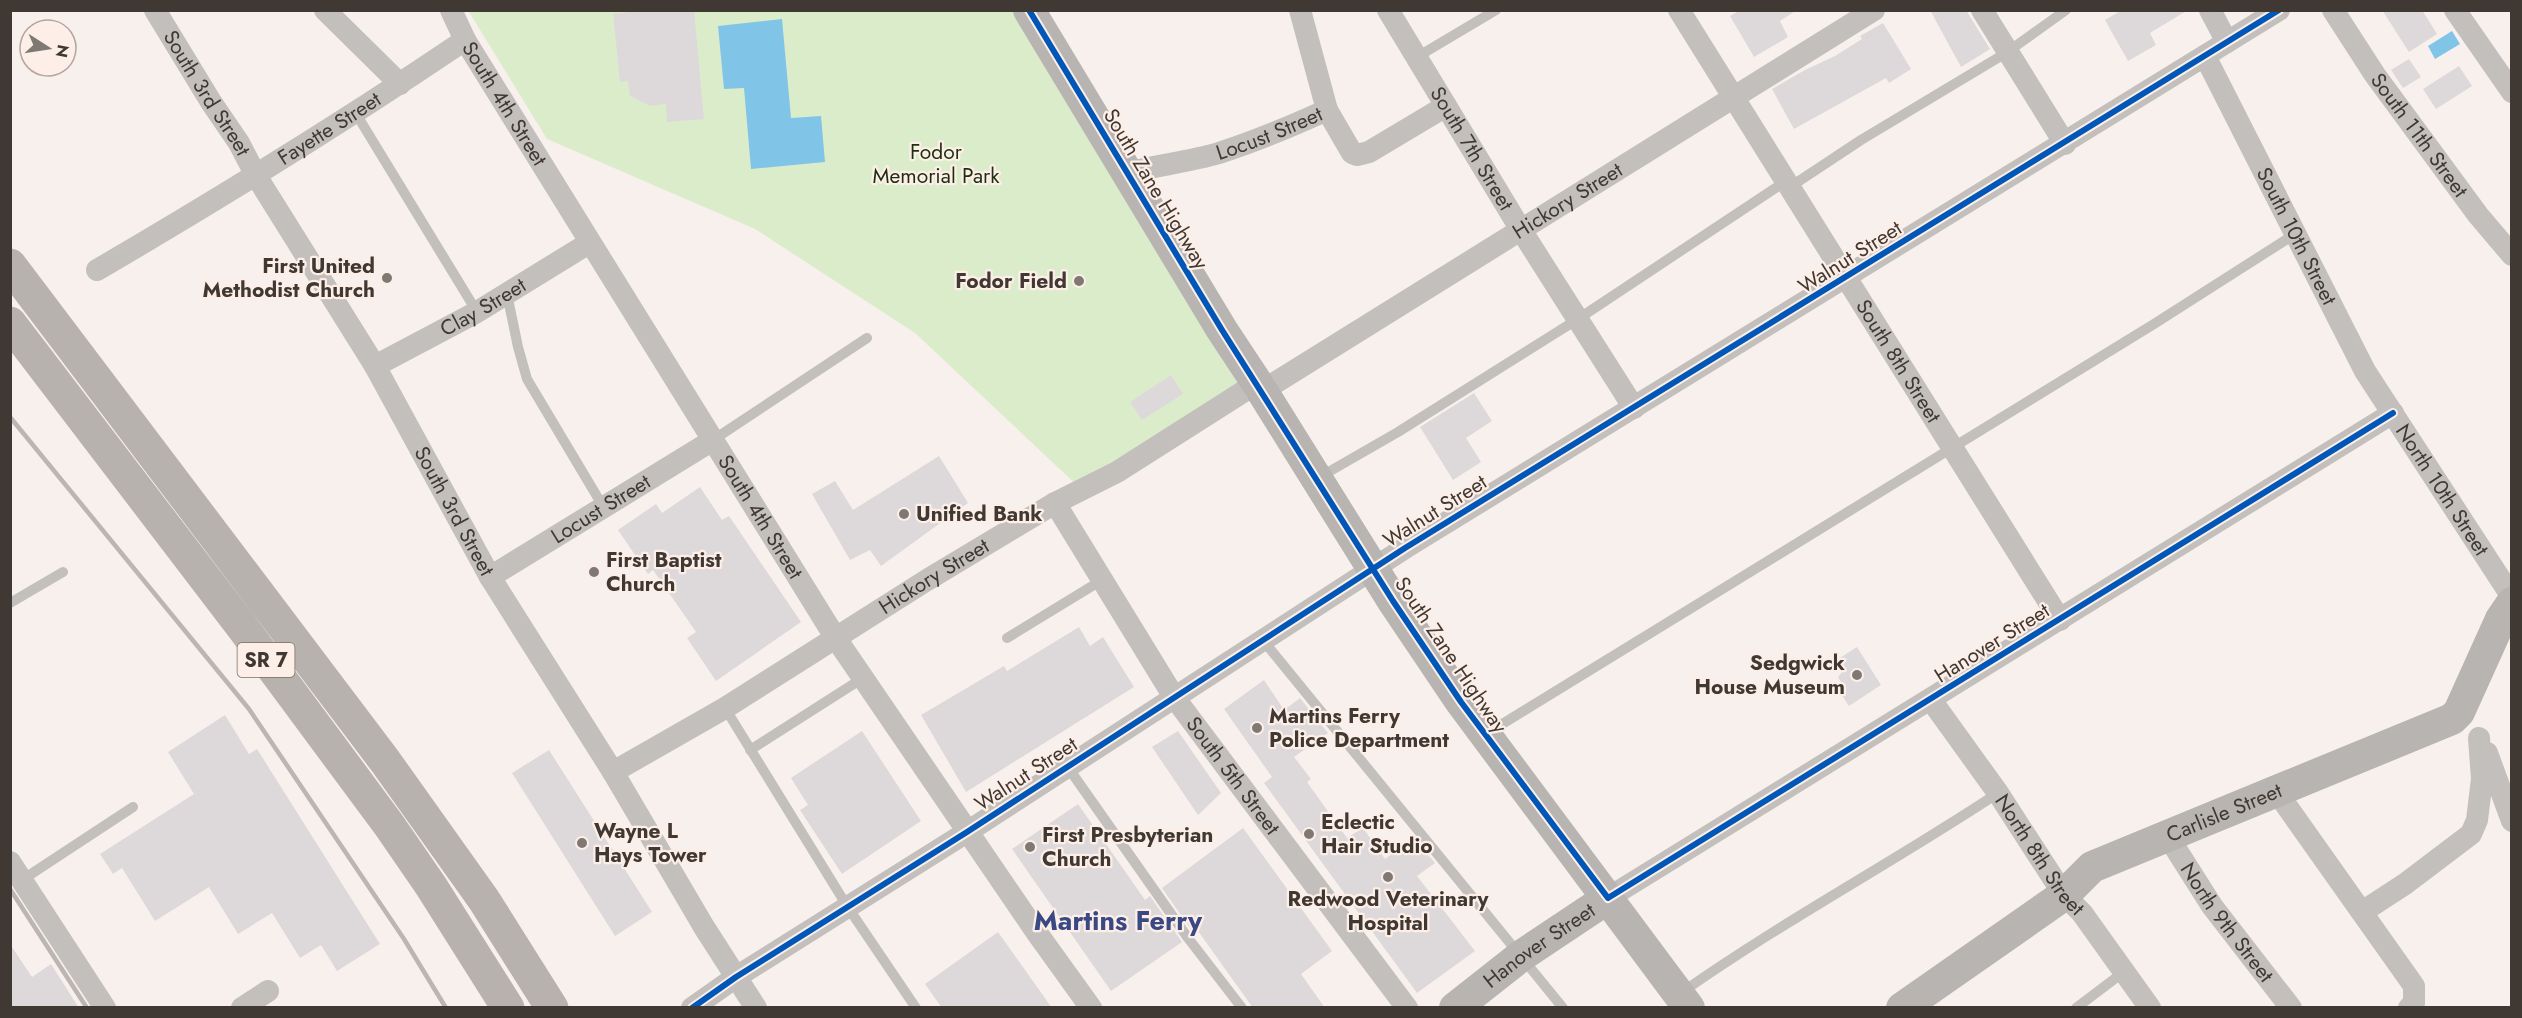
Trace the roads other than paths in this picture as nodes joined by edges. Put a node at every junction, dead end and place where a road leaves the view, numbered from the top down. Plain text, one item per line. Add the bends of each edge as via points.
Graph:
1 (155, 10) edge
2 (325, 10) edge
3 (452, 10) edge
4 (1029, 10) edge
5 (1300, 10) edge
6 (1389, 10) edge
7 (1496, 10) edge
8 (1679, 10) edge
9 (1874, 10) edge
10 (1982, 10) edge
11 (2066, 10) edge
12 (2210, 10) edge
13 (2278, 10) edge
14 (2333, 10) edge
15 (2455, 10) edge
16 (465, 40) junction
17 (2228, 42) junction
18 (2006, 52) junction
19 (2205, 56) junction
20 (1416, 57) junction
21 (400, 84) junction
22 (2511, 92) edge
23 (1735, 99) junction
24 (1446, 106) junction
25 (1327, 110) junction
26 (355, 112) junction
27 (2065, 144) junction
28 (1127, 173) junction
29 (255, 174) junction
30 (1788, 184) junction
31 (1521, 230) junction
32 (2295, 234) junction
33 (589, 243) junction
34 (2511, 255) edge
35 (10, 265) edge
36 (97, 270) dead end
37 (1845, 279) junction
38 (507, 294) junction
39 (477, 312) junction
40 (1578, 319) junction
41 (10, 323) edge
42 (867, 338) dead end
43 (375, 366) junction
44 (1260, 387) junction
45 (1634, 408) junction
46 (2393, 413) junction
47 (713, 440) junction
48 (1951, 448) junction
49 (1317, 479) junction
50 (1055, 503) junction
51 (604, 508) junction
52 (1374, 569) junction
53 (63, 572) dead end
54 (490, 577) junction
55 (1102, 580) junction
56 (2511, 597) edge
57 (10, 603) edge
58 (2511, 603) edge
59 (2060, 620) junction
60 (835, 637) junction
61 (1007, 638) dead end
62 (1262, 639) junction
63 (863, 678) junction
64 (1173, 697) junction
65 (1931, 700) junction
66 (725, 708) junction
67 (2459, 712) junction
68 (1484, 735) junction
69 (2479, 738) junction
70 (750, 750) junction
71 (1067, 766) junction
72 (613, 772) junction
73 (2276, 792) junction
74 (1998, 793) junction
75 (133, 807) dead end
76 (2511, 821) edge
77 (967, 832) junction
78 (2167, 835) junction
79 (16, 871) edge
80 (2064, 895) junction
81 (1608, 898) junction
82 (848, 906) junction
83 (2362, 912) junction
84 (1521, 956) junction
85 (2126, 971) junction
86 (736, 977) junction
87 (268, 991) dead end
88 (1684, 1001) edge
89 (105, 1008) edge
90 (242, 1008) edge
91 (508, 1008) edge
92 (552, 1008) edge
93 (692, 1008) edge
94 (756, 1008) edge
95 (916, 1008) edge
96 (1091, 1008) edge
97 (1242, 1008) edge
98 (1407, 1008) edge
99 (1455, 1008) edge
100 (1563, 1008) edge
101 (1902, 1008) edge
102 (2076, 1008) edge
103 (2150, 1008) edge
104 (2291, 1008) edge
105 (2409, 1008) edge

1 - 29 street, South 3rd Street via 240,143
2 - 21 street
3 - 16 street, South 4th Street
4 - 28 main road, South Zane Highway
5 - 25 street
6 - 20 street, South 7th Street
7 - 20 lane
8 - 23 street, South 8th Street
9 - 23 street, Hickory Street
10 - 18 street
11 - 18 lane
12 - 17 street
13 - 17 street
14 - 34 street, South 11th Street via 2375,75
15 - 22 street
16 - 21 street, Fayette Street
16 - 33 street, South 4th Street
17 - 19 street, Walnut Street
18 - 27 street
18 - 30 lane
19 - 27 street, Walnut Street
19 - 32 street, South 10th Street
20 - 24 street, South 7th Street
21 - 26 street, Fayette Street
23 - 30 street, South 8th Street
23 - 31 street, Hickory Street
24 - 25 street, Locust Street via 1369,152 1357,155 1352,153
24 - 31 street, South 7th Street
25 - 28 street, Locust Street via 1216,153
26 - 29 street, Fayette Street
26 - 39 lane
27 - 37 street, Walnut Street
28 - 44 main road, South Zane Highway
29 - 36 street, Fayette Street
29 - 43 street, South 3rd Street
30 - 37 street, South 8th Street
30 - 40 lane
31 - 40 street, South 7th Street
31 - 44 street, Hickory Street
32 - 46 street, South 10th Street via 2365,371
32 - 48 lane
33 - 38 street, Clay Street
33 - 47 street, South 4th Street
35 - 92 highway, SR 7 via 371,743 484,900
37 - 45 street, Walnut Street
37 - 48 street, South 8th Street
38 - 39 street, Clay Street
38 - 51 lane via 527,379
39 - 43 street, Clay Street
40 - 45 street, South 7th Street
40 - 49 lane
41 - 91 highway, SR 7 via 389,825
42 - 47 lane
43 - 54 street, South 3rd Street
44 - 49 main road, South Zane Highway
44 - 50 street, Hickory Street via 1116,472
45 - 52 street, Walnut Street
46 - 56 street, North 10th Street
46 - 59 street, Hanover Street
47 - 51 street, Locust Street
47 - 60 street, South 4th Street
48 - 59 street, South 8th Street
48 - 68 lane
49 - 52 main road, South Zane Highway
50 - 55 street, South 5th Street
50 - 60 street, Hickory Street
51 - 54 street, Locust Street
52 - 62 street, Walnut Street
52 - 68 main road, South Zane Highway
53 - 57 lane
54 - 72 street, South 3rd Street
55 - 61 lane
55 - 64 street, South 5th Street
58 - 67 main road
59 - 65 street, Hanover Street
60 - 63 street, South 4th Street
60 - 66 street, Hickory Street
62 - 64 street, Walnut Street
62 - 84 lane
63 - 70 lane
63 - 77 street, South 4th Street
64 - 71 street, Walnut Street
64 - 98 street, South 5th Street
65 - 74 street, North 8th Street
65 - 81 street, Hanover Street
66 - 70 lane
66 - 72 street, Hickory Street
67 - 69 street
67 - 73 main road, Carlisle Street via 2442,724
68 - 81 main road, South Zane Highway
69 - 76 street
69 - 83 street via 2482,779 2477,820 2471,834
70 - 82 lane
71 - 77 street, Walnut Street
71 - 97 lane
72 - 86 street, South 3rd Street
73 - 78 main road, Carlisle Street
73 - 83 street
74 - 80 street, North 8th Street
74 - 88 lane via 1934,836 1805,912
75 - 79 lane
77 - 82 street, Walnut Street
77 - 96 street, South 4th Street
78 - 80 main road, Carlisle Street via 2092,867
78 - 104 street, North 9th Street via 2212,906
79 - 89 street
80 - 85 street, North 8th Street
80 - 101 main road, Carlisle Street
81 - 84 main road, Hanover Street
81 - 88 main road, South Zane Highway
82 - 86 street, Walnut Street
82 - 95 lane
83 - 105 street via 2414,986 2414,1003
84 - 99 main road, Hanover Street
84 - 100 lane
85 - 102 lane
85 - 103 street, North 8th Street
86 - 93 street, Walnut Street
86 - 94 street, South 3rd Street
87 - 90 street

